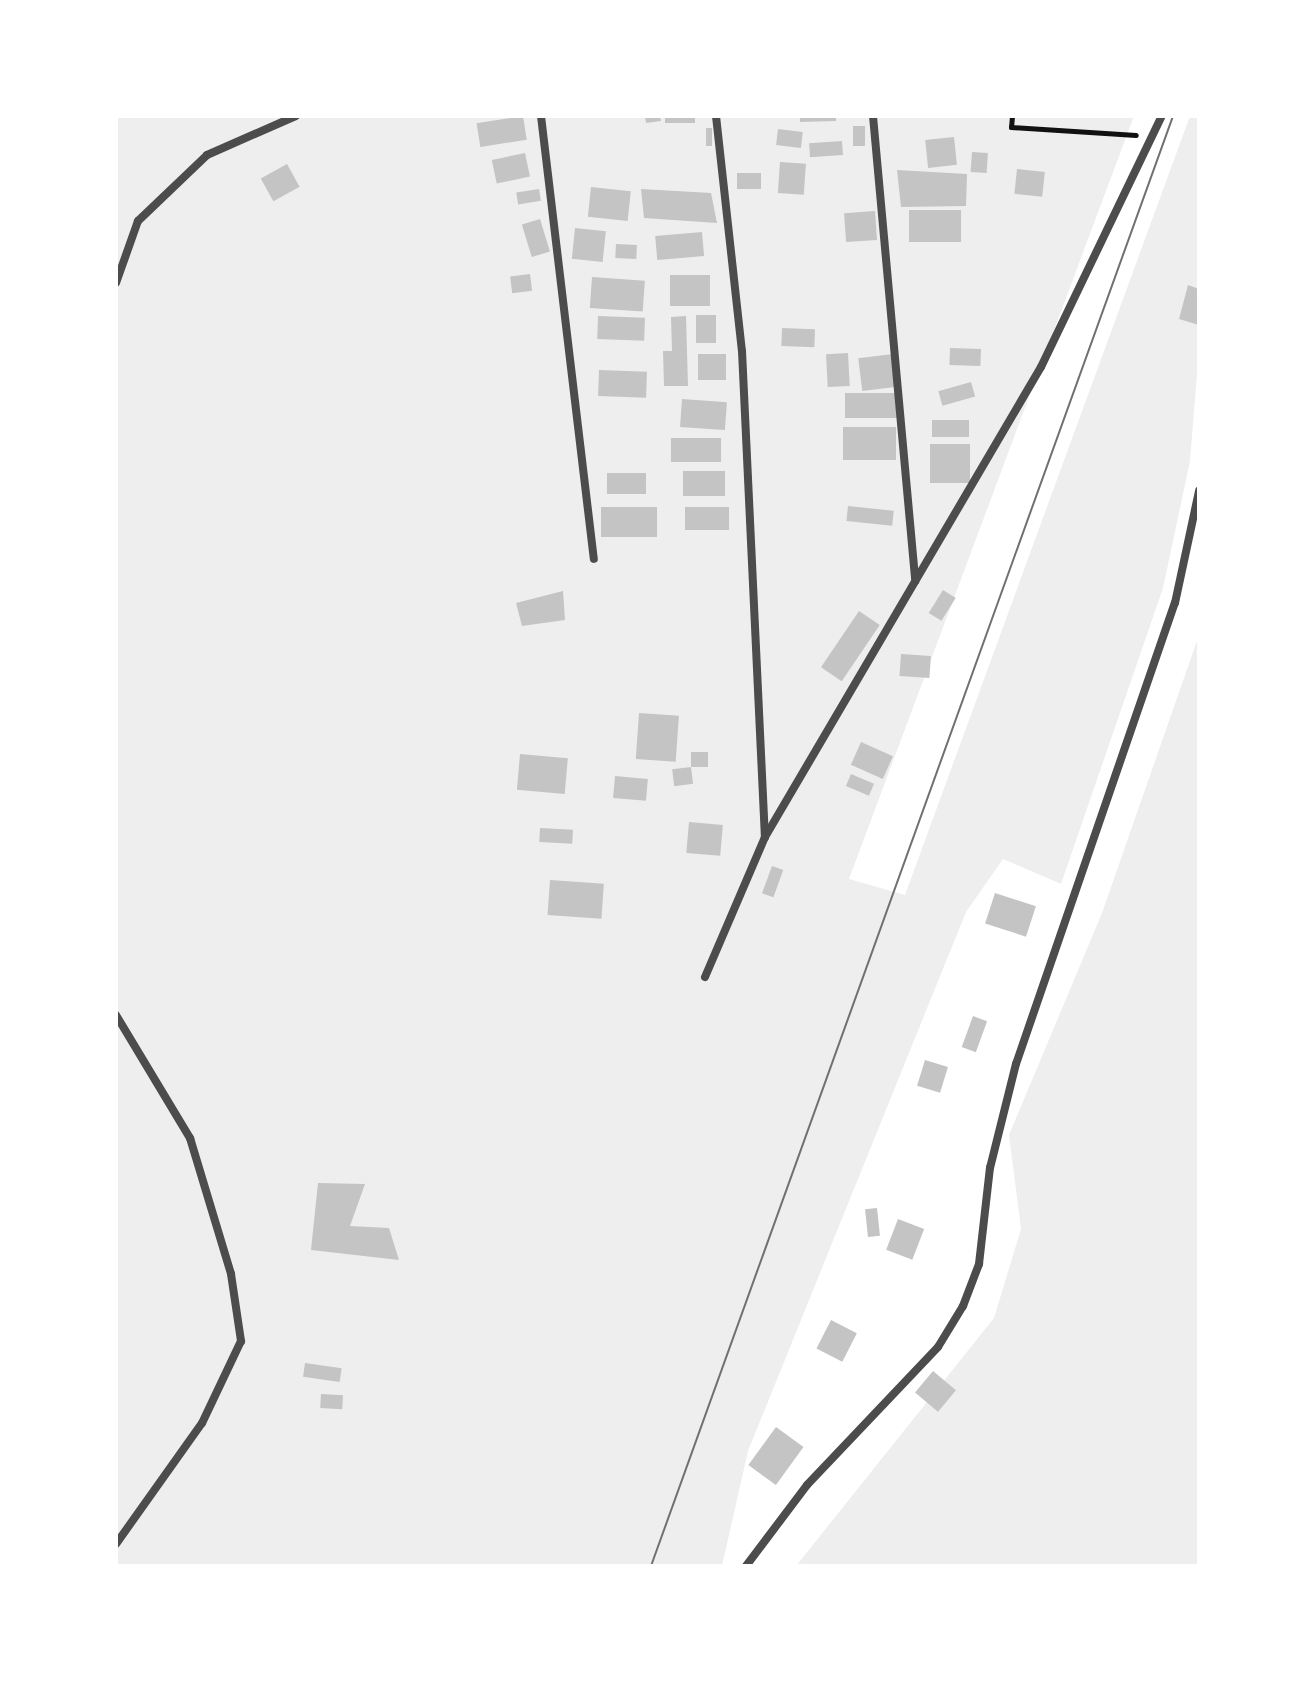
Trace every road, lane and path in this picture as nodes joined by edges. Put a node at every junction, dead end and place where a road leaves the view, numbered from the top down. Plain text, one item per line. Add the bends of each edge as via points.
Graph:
1 (296, 116) edge
2 (541, 116) edge
3 (716, 116) edge
4 (873, 116) edge
5 (1012, 116) edge
6 (1162, 116) edge
7 (1155, 136) junction
8 (116, 283) edge
9 (1199, 491) edge
10 (594, 559) dead end
11 (915, 583) junction
12 (765, 837) junction
13 (705, 977) dead end
14 (116, 1015) edge
15 (116, 1544) edge
16 (746, 1566) edge

1 - 8 street via 207,155 138,221
2 - 10 street
3 - 12 street via 742,351
4 - 11 street
5 - 7 path via 1011,127
6 - 7 street
7 - 11 street via 1041,367
9 - 16 street via 1175,603 1016,1064 990,1168 979,1264 945,1337 807,1485
11 - 12 street
12 - 13 street
14 - 15 street via 190,1138 231,1274 241,1341 202,1423

